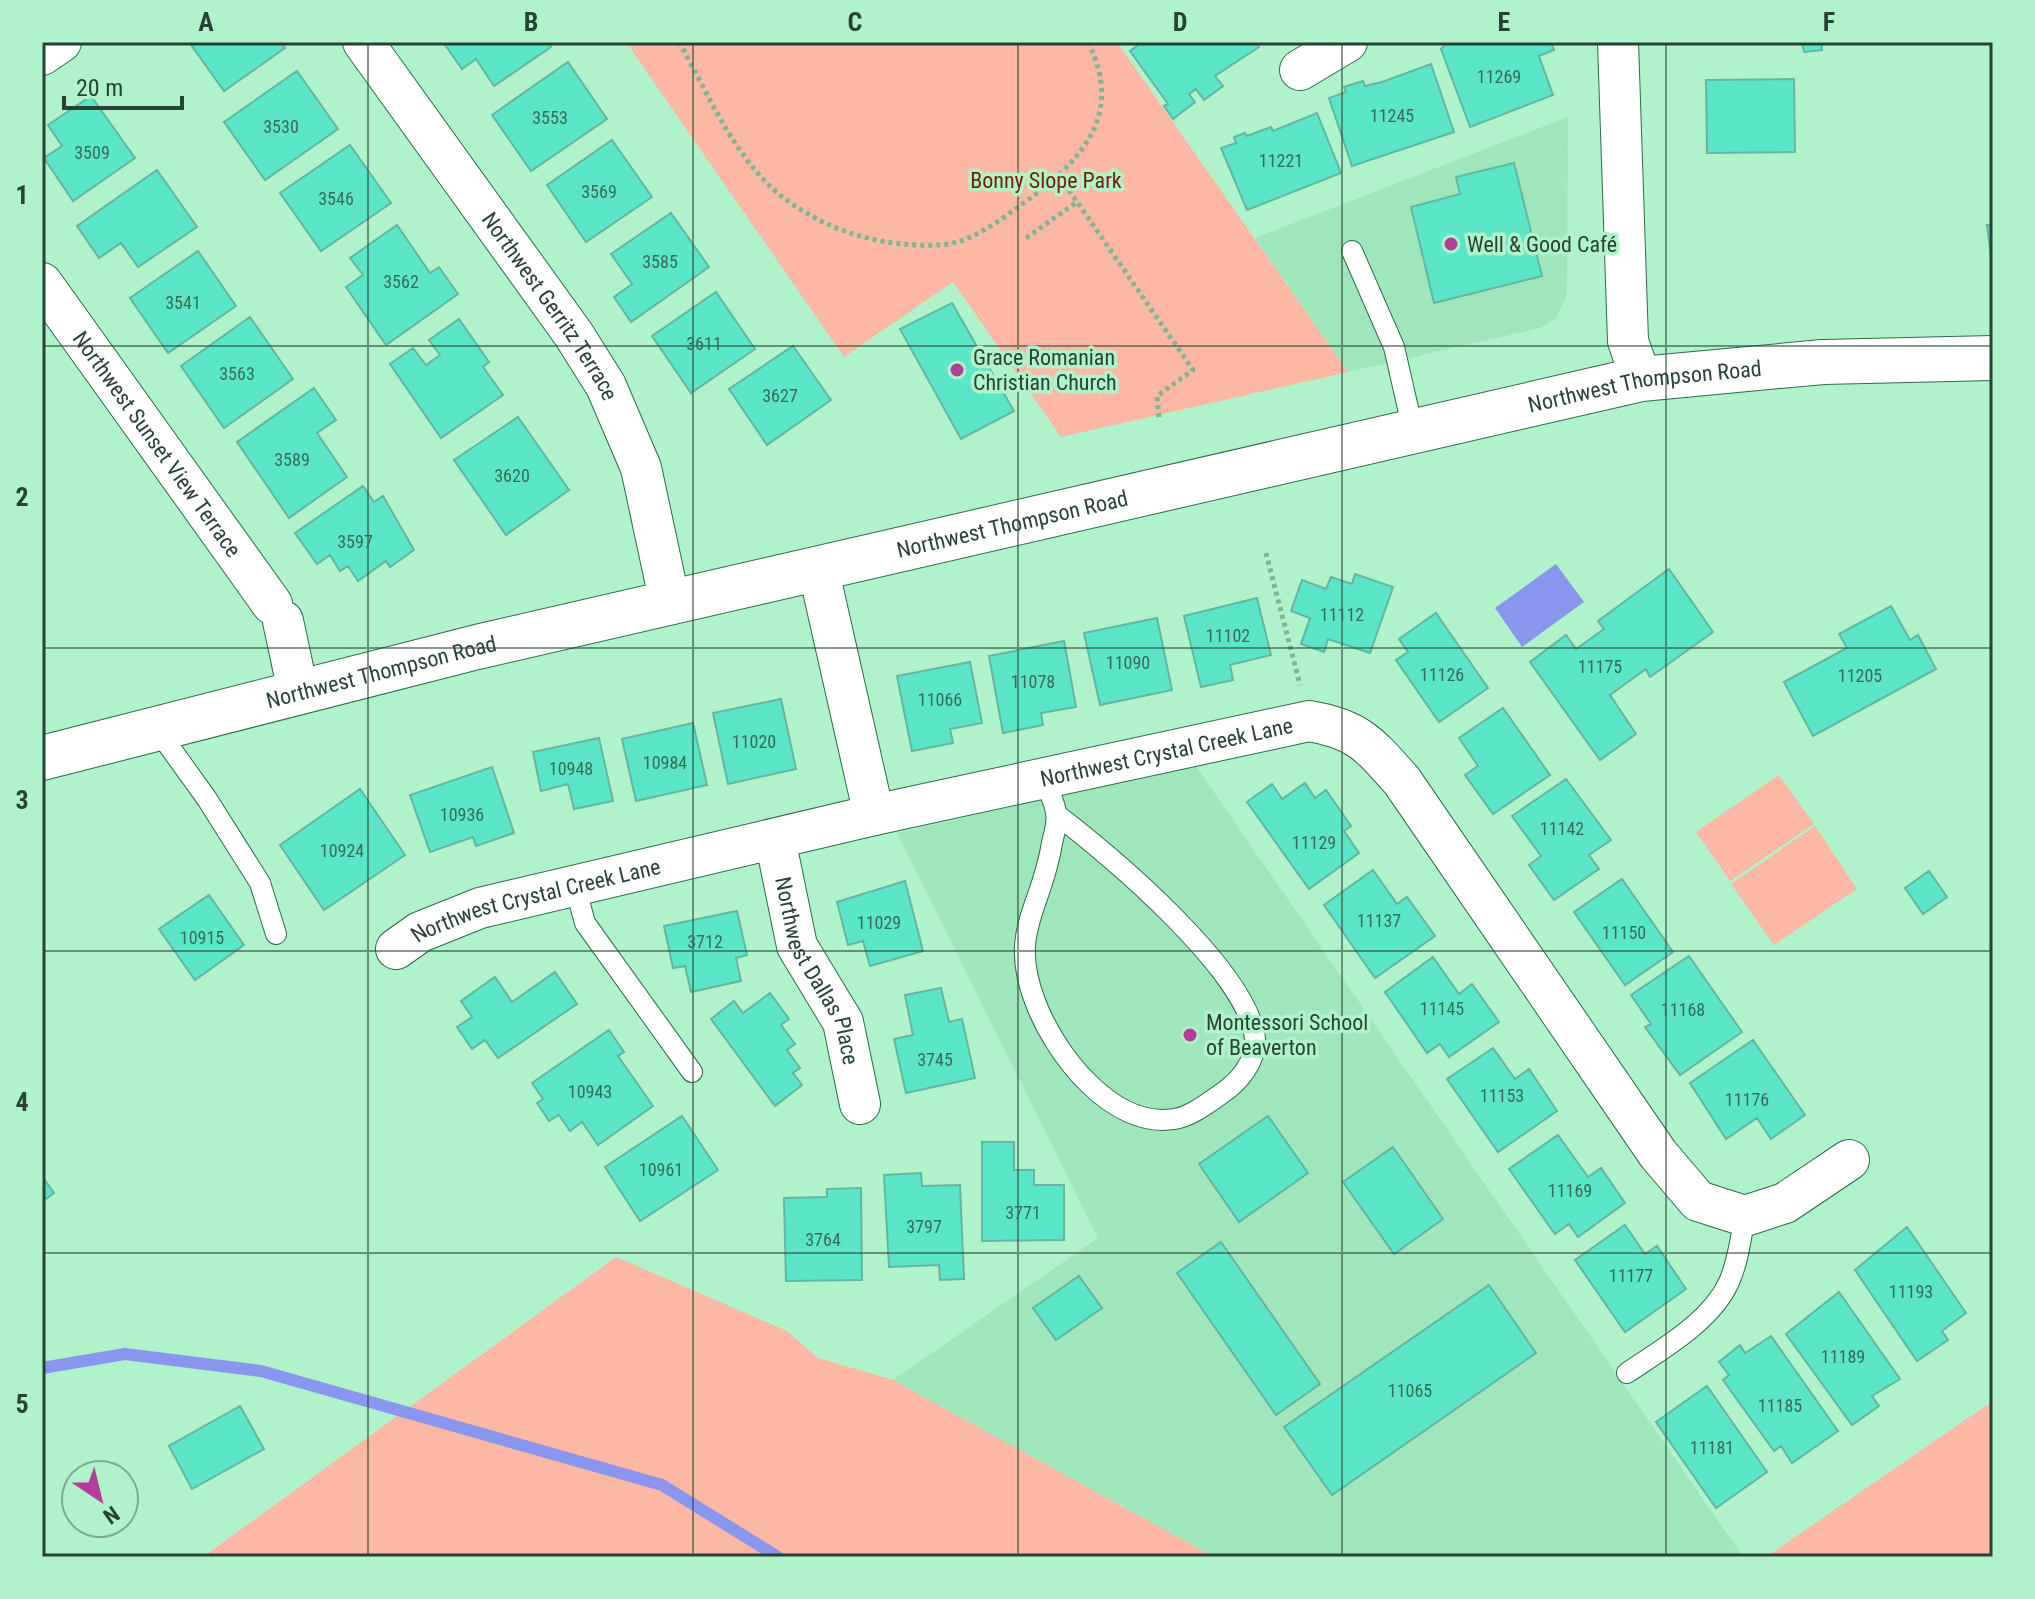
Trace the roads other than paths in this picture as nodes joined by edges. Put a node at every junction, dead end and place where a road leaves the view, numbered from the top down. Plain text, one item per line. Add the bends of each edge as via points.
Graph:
1 (61, 42) edge
2 (363, 42) edge
3 (1347, 42) edge
4 (1618, 42) edge
5 (42, 55) edge
6 (1300, 70) dead end
7 (1352, 251) dead end
8 (42, 283) edge
9 (1993, 358) edge
10 (1641, 379) junction
11 (1413, 430) junction
12 (818, 568) junction
13 (670, 603) junction
14 (298, 691) junction
15 (155, 727) junction
16 (42, 758) edge
17 (1050, 797) junction
18 (874, 815) junction
19 (775, 839) junction
20 (575, 886) junction
21 (276, 934) dead end
22 (396, 949) dead end
23 (692, 1072) dead end
24 (860, 1104) dead end
25 (1849, 1160) dead end
26 (1745, 1216) junction
27 (1627, 1373) dead end

1 - 5 street
2 - 13 street, Northwest Gerritz Terrace via 606,386 641,468
3 - 6 street
4 - 10 street via 1628,341
7 - 11 lane via 1394,347
8 - 14 street, Northwest Sunset View Terrace via 277,613
9 - 10 street, Northwest Thompson Road via 1823,362
10 - 11 street, Northwest Thompson Road
11 - 12 street, Northwest Thompson Road
12 - 13 street, Northwest Thompson Road
12 - 18 street
13 - 14 street, Northwest Thompson Road
14 - 15 street, Northwest Thompson Road
15 - 16 street, Northwest Thompson Road
15 - 21 lane via 260,883
17 - 17 lane via 1050,858 1027,920 1024,945 1035,1003 1087,1084 1122,1109 1150,1120 1176,1119 1230,1088 1248,1068 1255,1041 1249,1016 1234,990 1147,889
17 - 18 street, Northwest Crystal Creek Lane
17 - 26 street, Northwest Crystal Creek Lane via 1309,721 1342,727 1402,781 1658,1154 1698,1201
18 - 19 street, Northwest Crystal Creek Lane
19 - 20 street, Northwest Crystal Creek Lane
19 - 24 street, Northwest Dallas Place via 797,946 843,1022
20 - 22 street, Northwest Crystal Creek Lane via 480,908 420,932
20 - 23 lane via 585,923
25 - 26 street via 1785,1203
26 - 27 lane via 1729,1282 1719,1299 1673,1342

